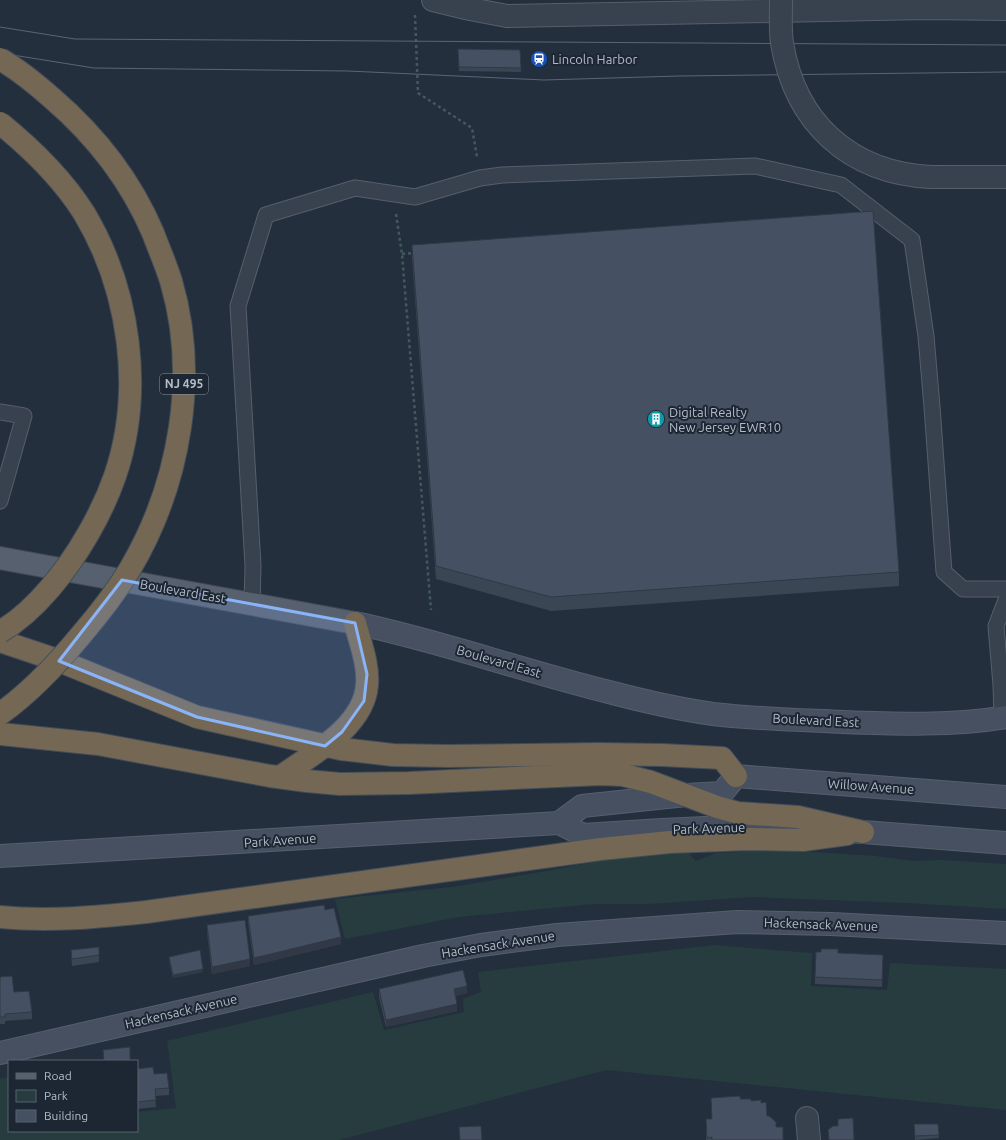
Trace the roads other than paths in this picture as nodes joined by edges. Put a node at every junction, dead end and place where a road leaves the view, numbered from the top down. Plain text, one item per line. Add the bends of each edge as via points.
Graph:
1 (433, 0) edge
2 (782, 0) edge
3 (1006, 9) edge
4 (0, 59) edge
5 (0, 123) edge
6 (1006, 177) edge
7 (0, 412) edge
8 (0, 501) edge
9 (0, 558) edge
10 (1006, 589) edge
11 (1006, 600) edge
12 (252, 604) junction
13 (355, 623) junction
14 (0, 632) edge
15 (0, 641) edge
16 (0, 714) edge
17 (1004, 718) edge
18 (0, 734) edge
19 (325, 746) junction
20 (736, 776) junction
21 (280, 777) junction
22 (686, 795) junction
23 (1006, 797) edge
24 (559, 823) junction
25 (863, 832) junction
26 (1006, 843) edge
27 (0, 856) edge
28 (0, 917) edge
29 (1006, 933) edge
30 (0, 1053) edge
31 (807, 1118) dead end
32 (809, 1140) edge

1 - 3 street via 507,16
2 - 6 street, bridge via 782,41 788,71 803,104 823,131 846,150 861,160 902,174
4 - 16 highway, NJ 495, bridge via 36,84 67,111 112,159 130,188 146,217 171,281 179,316 184,380 180,428 170,476 155,519 130,569 111,597 63,656 34,686
5 - 14 highway, bridge via 36,153 84,213 103,250 118,291 130,364 128,411 120,456 115,476 98,517 58,579 43,596
7 - 8 lane via 24,416
9 - 12 main road, Boulevard East
10 - 12 lane via 963,589 944,572 926,336 912,240 841,184 756,166 502,175 480,178 415,196 356,188 266,215 238,306 253,566
11 - 17 lane via 996,626
12 - 13 main road, Boulevard East
13 - 17 main road, Boulevard East via 396,632 607,692 714,714 866,723 938,723
13 - 19 highway via 367,674 364,701 358,713 342,732
15 - 19 highway via 56,660 197,717
18 - 21 highway via 98,744
19 - 20 highway via 393,755 599,754 722,758
19 - 21 highway
20 - 22 main road via 722,793
20 - 23 main road, Willow Avenue
21 - 22 highway via 340,784 374,784 601,774 634,777
22 - 24 main road via 582,806
22 - 25 highway via 738,813 798,817
24 - 25 main road, Park Avenue via 583,835 748,826
24 - 27 main road, Park Avenue
25 - 26 main road
25 - 28 highway via 803,840 693,841 608,848 98,917
29 - 30 main road, Hackensack Avenue via 737,922 557,935 423,956
31 - 32 street

